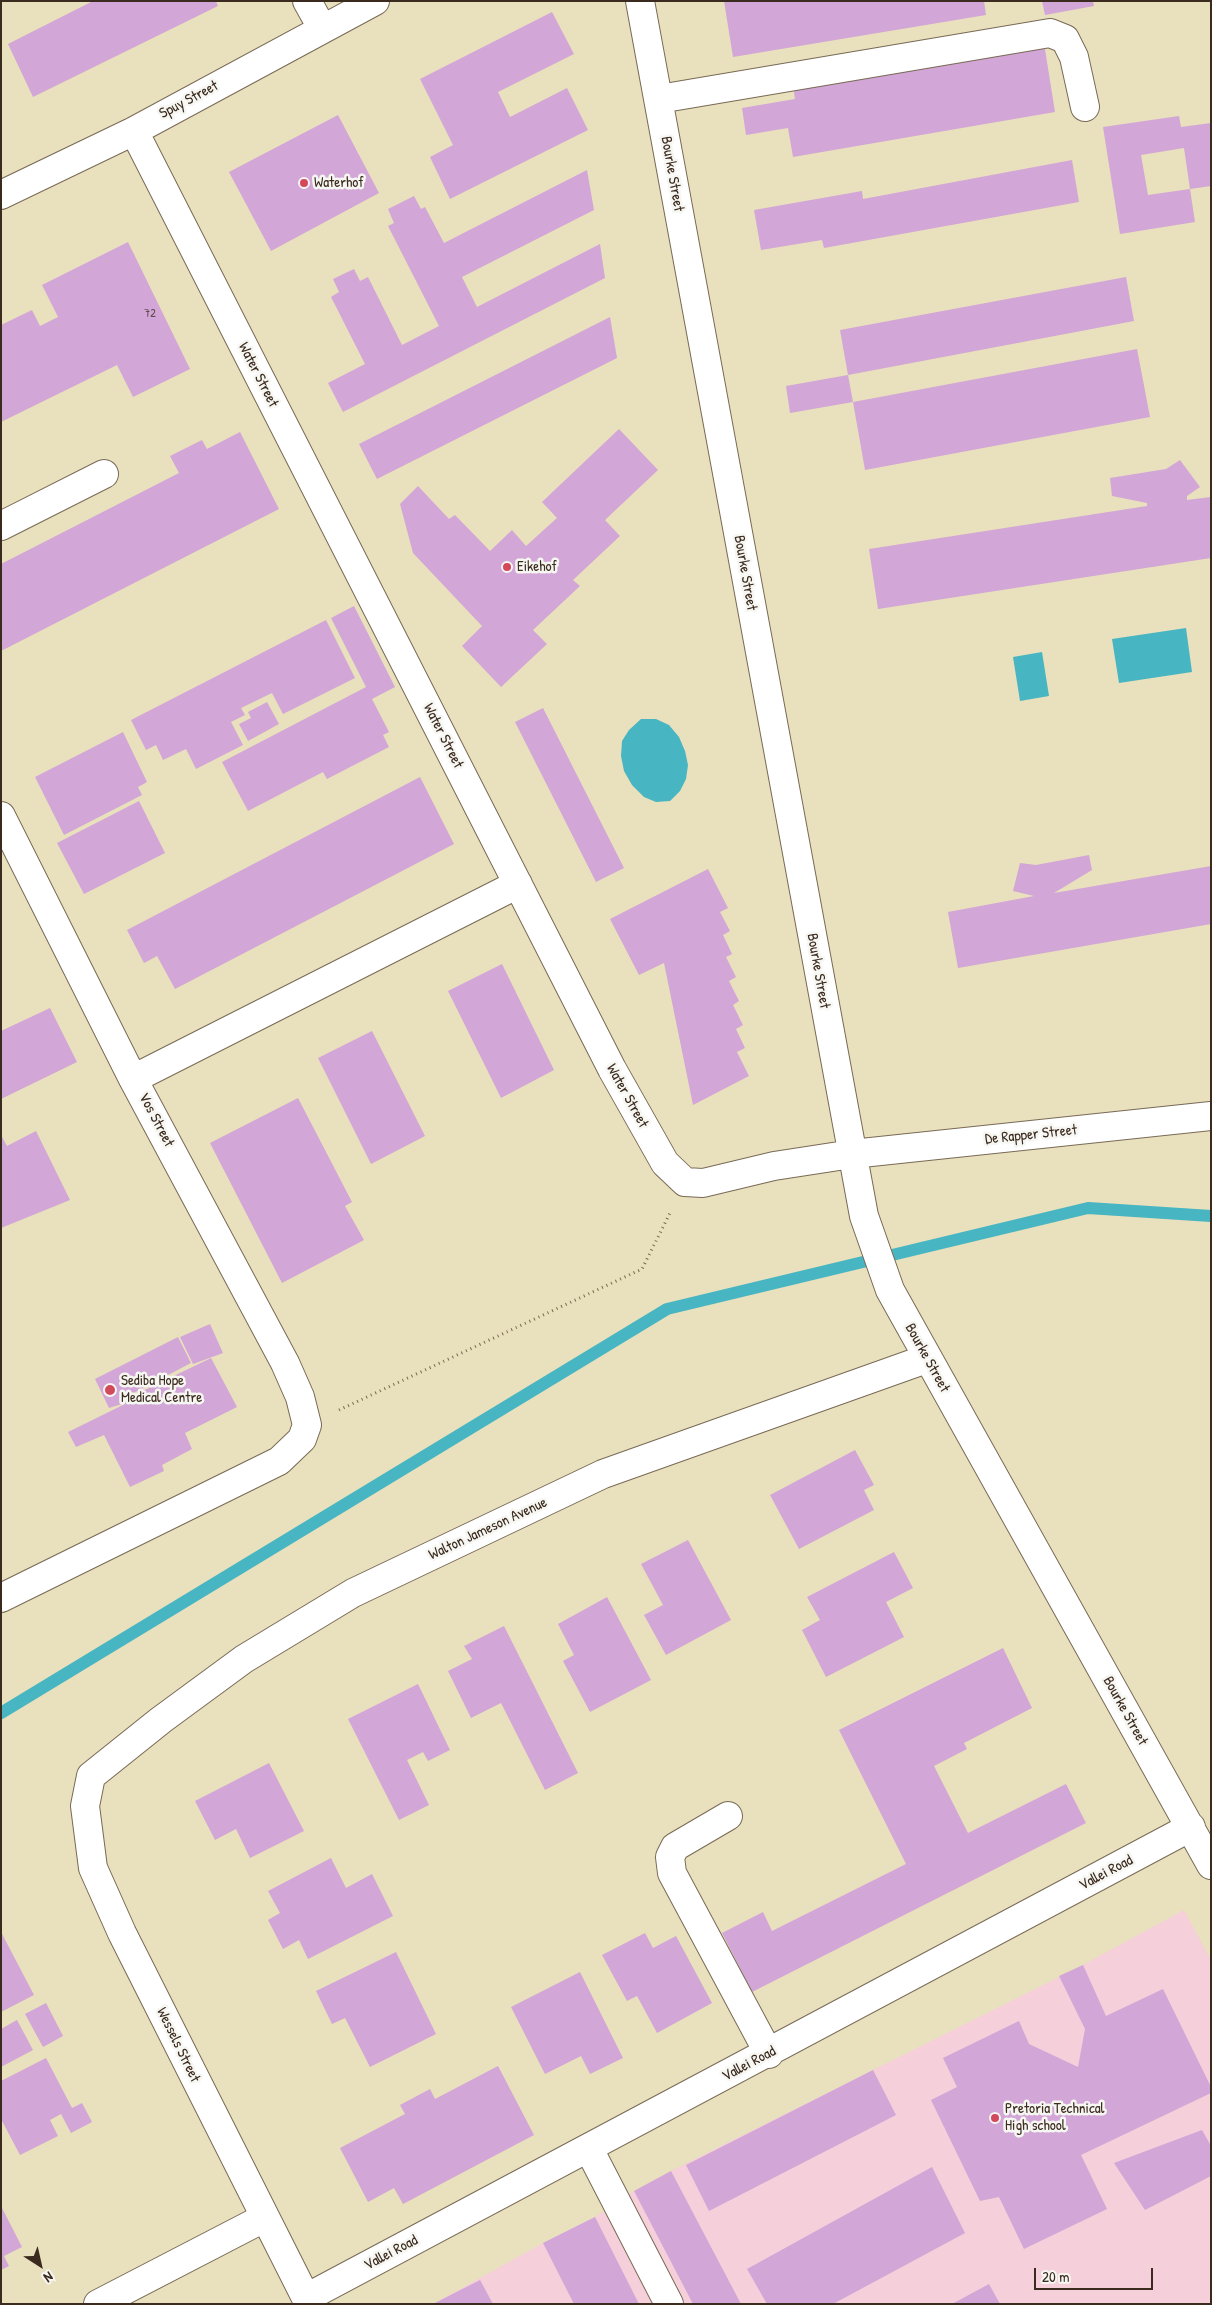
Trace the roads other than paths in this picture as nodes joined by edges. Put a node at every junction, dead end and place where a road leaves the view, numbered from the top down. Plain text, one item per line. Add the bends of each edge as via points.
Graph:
1 (307, 1) edge
2 (375, 1) edge
3 (640, 1) edge
4 (322, 28) junction
5 (659, 100) junction
6 (1085, 107) dead end
7 (134, 131) junction
8 (1, 195) edge
9 (104, 474) dead end
10 (1, 526) edge
11 (1, 816) edge
12 (518, 884) junction
13 (133, 1079) junction
14 (1211, 1116) edge
15 (852, 1154) junction
16 (926, 1358) junction
17 (1, 1598) edge
18 (91, 1776) joint
19 (728, 1816) dead end
20 (1191, 1827) junction
21 (1211, 1865) edge
22 (769, 2054) junction
23 (589, 2149) junction
24 (264, 2218) junction
25 (307, 2301) edge
26 (98, 2304) edge
27 (668, 2304) edge

1 - 4 street
2 - 4 street, Spuy Street
3 - 5 street, Bourke Street
4 - 7 street, Spuy Street
5 - 6 street via 1050,33 1065,39 1074,57
5 - 15 street, Bourke Street
7 - 8 street, Spuy Street
7 - 12 street, Water Street
9 - 10 street
11 - 13 street, Vos Street
12 - 13 street
12 - 15 street, Water Street via 645,1129 665,1164 685,1182 703,1183 774,1166
13 - 17 street, Vos Street via 285,1363 300,1397 307,1425 302,1440 279,1461
14 - 15 street, De Rapper Street
15 - 16 street, Bourke Street via 864,1216 890,1290
16 - 18 street, Walton Jameson Avenue via 603,1474 353,1593 244,1659
16 - 20 street, Bourke Street
18 - 24 street, Wessels Street via 85,1806 93,1868
19 - 22 street via 675,1847 670,1857 672,1874
20 - 21 street, Bourke Street
20 - 22 street, Vallei Road
22 - 23 street, Vallei Road
23 - 25 street, Vallei Road
23 - 27 street
24 - 25 street, Wessels Street
24 - 26 street

